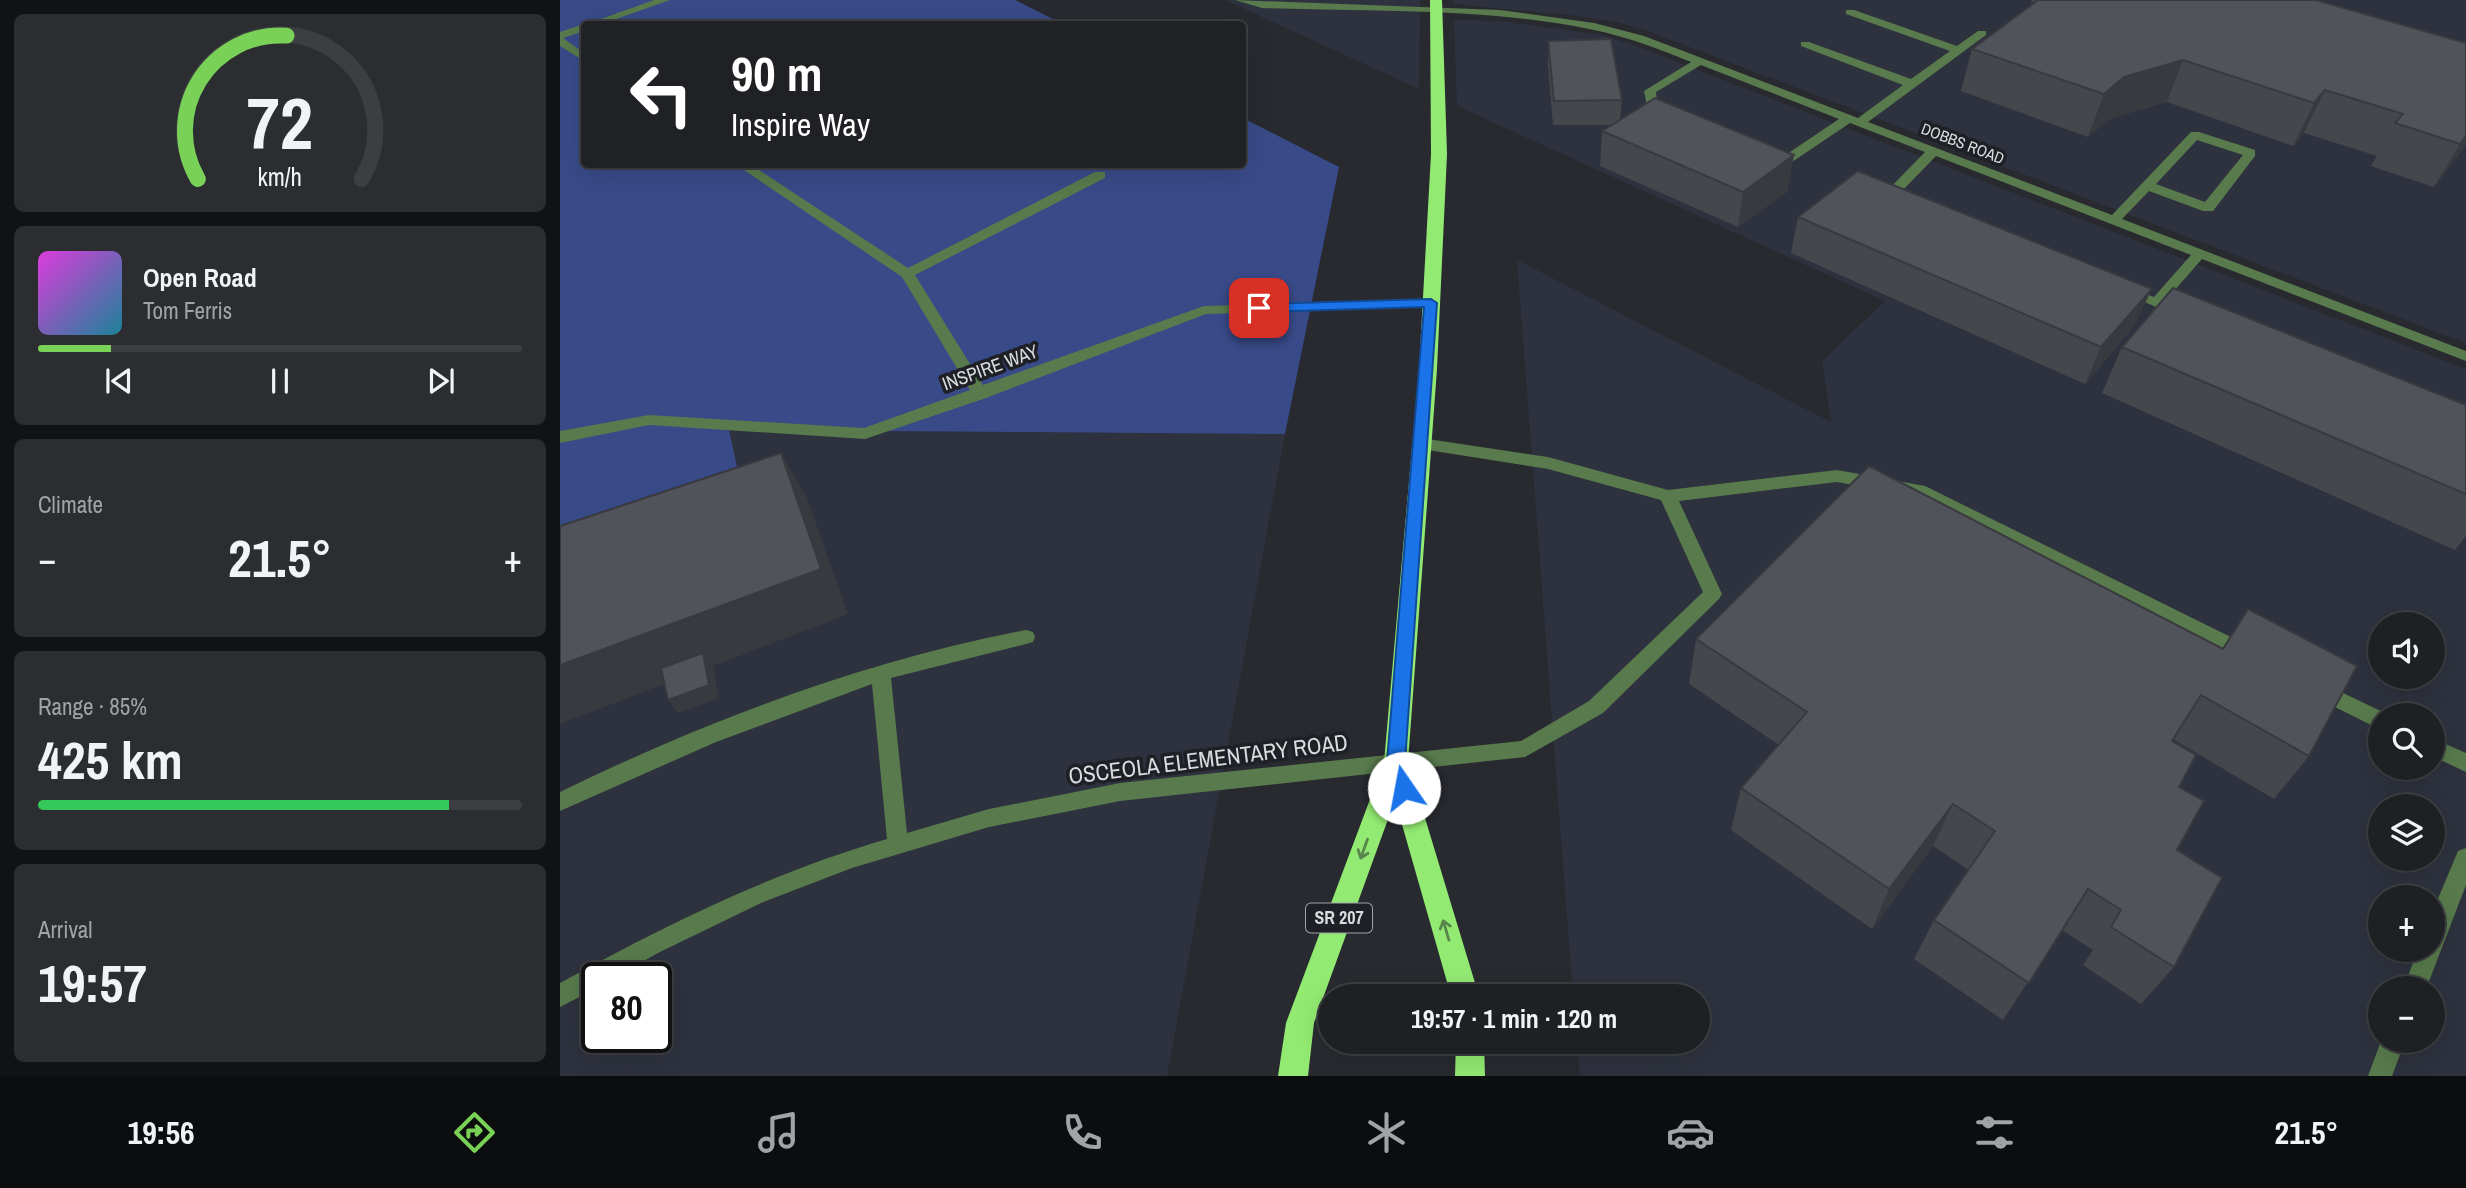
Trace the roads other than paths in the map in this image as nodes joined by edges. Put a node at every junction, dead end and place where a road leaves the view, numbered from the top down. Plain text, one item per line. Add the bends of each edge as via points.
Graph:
1 (665, 0) edge
2 (1240, 0) edge
3 (1436, 6) edge
4 (1850, 12) dead end
5 (602, 21) edge
6 (581, 28) edge
7 (1982, 33) dead end
8 (560, 36) edge
9 (560, 41) edge
10 (1805, 44) dead end
11 (1958, 50) junction
12 (581, 56) edge
13 (1700, 61) junction
14 (1912, 84) junction
15 (1688, 118) edge
16 (1854, 120) junction
17 (1763, 149) edge
18 (1934, 151) junction
19 (747, 168) edge
20 (1100, 175) dead end
21 (2149, 186) junction
22 (1917, 204) edge
23 (2114, 220) junction
24 (2200, 253) junction
25 (907, 274) junction
26 (2119, 287) edge
27 (1431, 303) junction
28 (2156, 303) junction
29 (2194, 318) edge
30 (2466, 356) edge
31 (979, 394) junction
32 (560, 437) edge
33 (1421, 443) junction
34 (1668, 496) junction
35 (1026, 637) dead end
36 (2257, 659) edge
37 (881, 673) junction
38 (2306, 683) edge
39 (2368, 714) edge
40 (2445, 752) edge
41 (1396, 762) junction
42 (2466, 763) edge
43 (560, 802) edge
44 (898, 845) junction
45 (2466, 858) edge
46 (2445, 910) edge
47 (1461, 984) edge
48 (560, 996) edge
49 (2389, 1053) edge
50 (1470, 1054) edge
51 (1293, 1076) edge
52 (1470, 1076) edge
53 (2380, 1076) edge

1 - 5 street
2 - 3 street, DOBBS ROAD via 1262,5
3 - 13 street, DOBBS ROAD via 1544,14 1606,27
3 - 27 highway, SR 207 via 1439,154
4 - 11 street
6 - 8 street
7 - 11 street
9 - 12 street
10 - 14 street
11 - 14 street
13 - 15 street via 1650,91 1651,103
13 - 16 street, DOBBS ROAD
14 - 16 street
16 - 17 street via 1788,159
16 - 18 street, DOBBS ROAD
18 - 22 street via 1892,193
18 - 23 street, DOBBS ROAD
19 - 25 street
20 - 25 street
21 - 21 street via 2195,135 2251,153 2208,208
21 - 23 street
23 - 24 street, DOBBS ROAD
24 - 28 street
24 - 30 street, DOBBS ROAD
25 - 31 street
26 - 28 street
27 - 31 street, INSPIRE WAY via 1204,310
27 - 33 highway, SR 207
28 - 29 street
31 - 32 street, INSPIRE WAY via 865,434 649,420
33 - 34 street via 1548,463
33 - 41 highway, SR 207
34 - 36 street via 1836,476 1925,492
34 - 41 street, OSCEOLA ELEMENTARY ROAD via 1713,594 1596,707 1525,749
35 - 37 street via 974,646
37 - 43 street via 692,743
37 - 44 street
38 - 39 street
40 - 42 street
41 - 44 street, OSCEOLA ELEMENTARY ROAD via 1120,792 989,818
47 -> 41 highway, SR 207
41 -> 51 highway, SR 207 via 1300,1023
44 - 48 street, OSCEOLA ELEMENTARY ROAD via 753,896 652,944
45 - 46 street
49 - 53 street
50 - 52 highway

